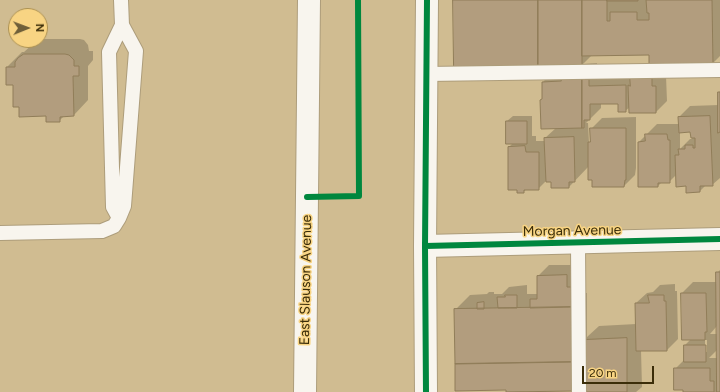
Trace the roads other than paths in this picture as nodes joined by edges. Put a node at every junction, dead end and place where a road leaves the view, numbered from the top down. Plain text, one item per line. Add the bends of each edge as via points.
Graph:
1 (121, 0) edge
2 (309, 0) edge
3 (427, 0) edge
4 (122, 25) junction
5 (720, 70) edge
6 (426, 74) junction
7 (119, 218) junction
8 (0, 233) edge
9 (720, 239) edge
10 (578, 242) junction
11 (425, 246) junction
12 (305, 392) edge
13 (426, 392) edge
14 (579, 392) edge

1 - 4 lane
2 - 12 street, East Slauson Avenue
3 - 6 street
4 - 7 lane via 109,52 113,207
4 - 7 lane via 136,51 124,206
5 - 6 lane
6 - 11 street
7 - 8 lane via 114,226 102,231
9 - 10 street, Morgan Avenue
10 - 11 street, Morgan Avenue
10 - 14 lane
11 - 13 street

